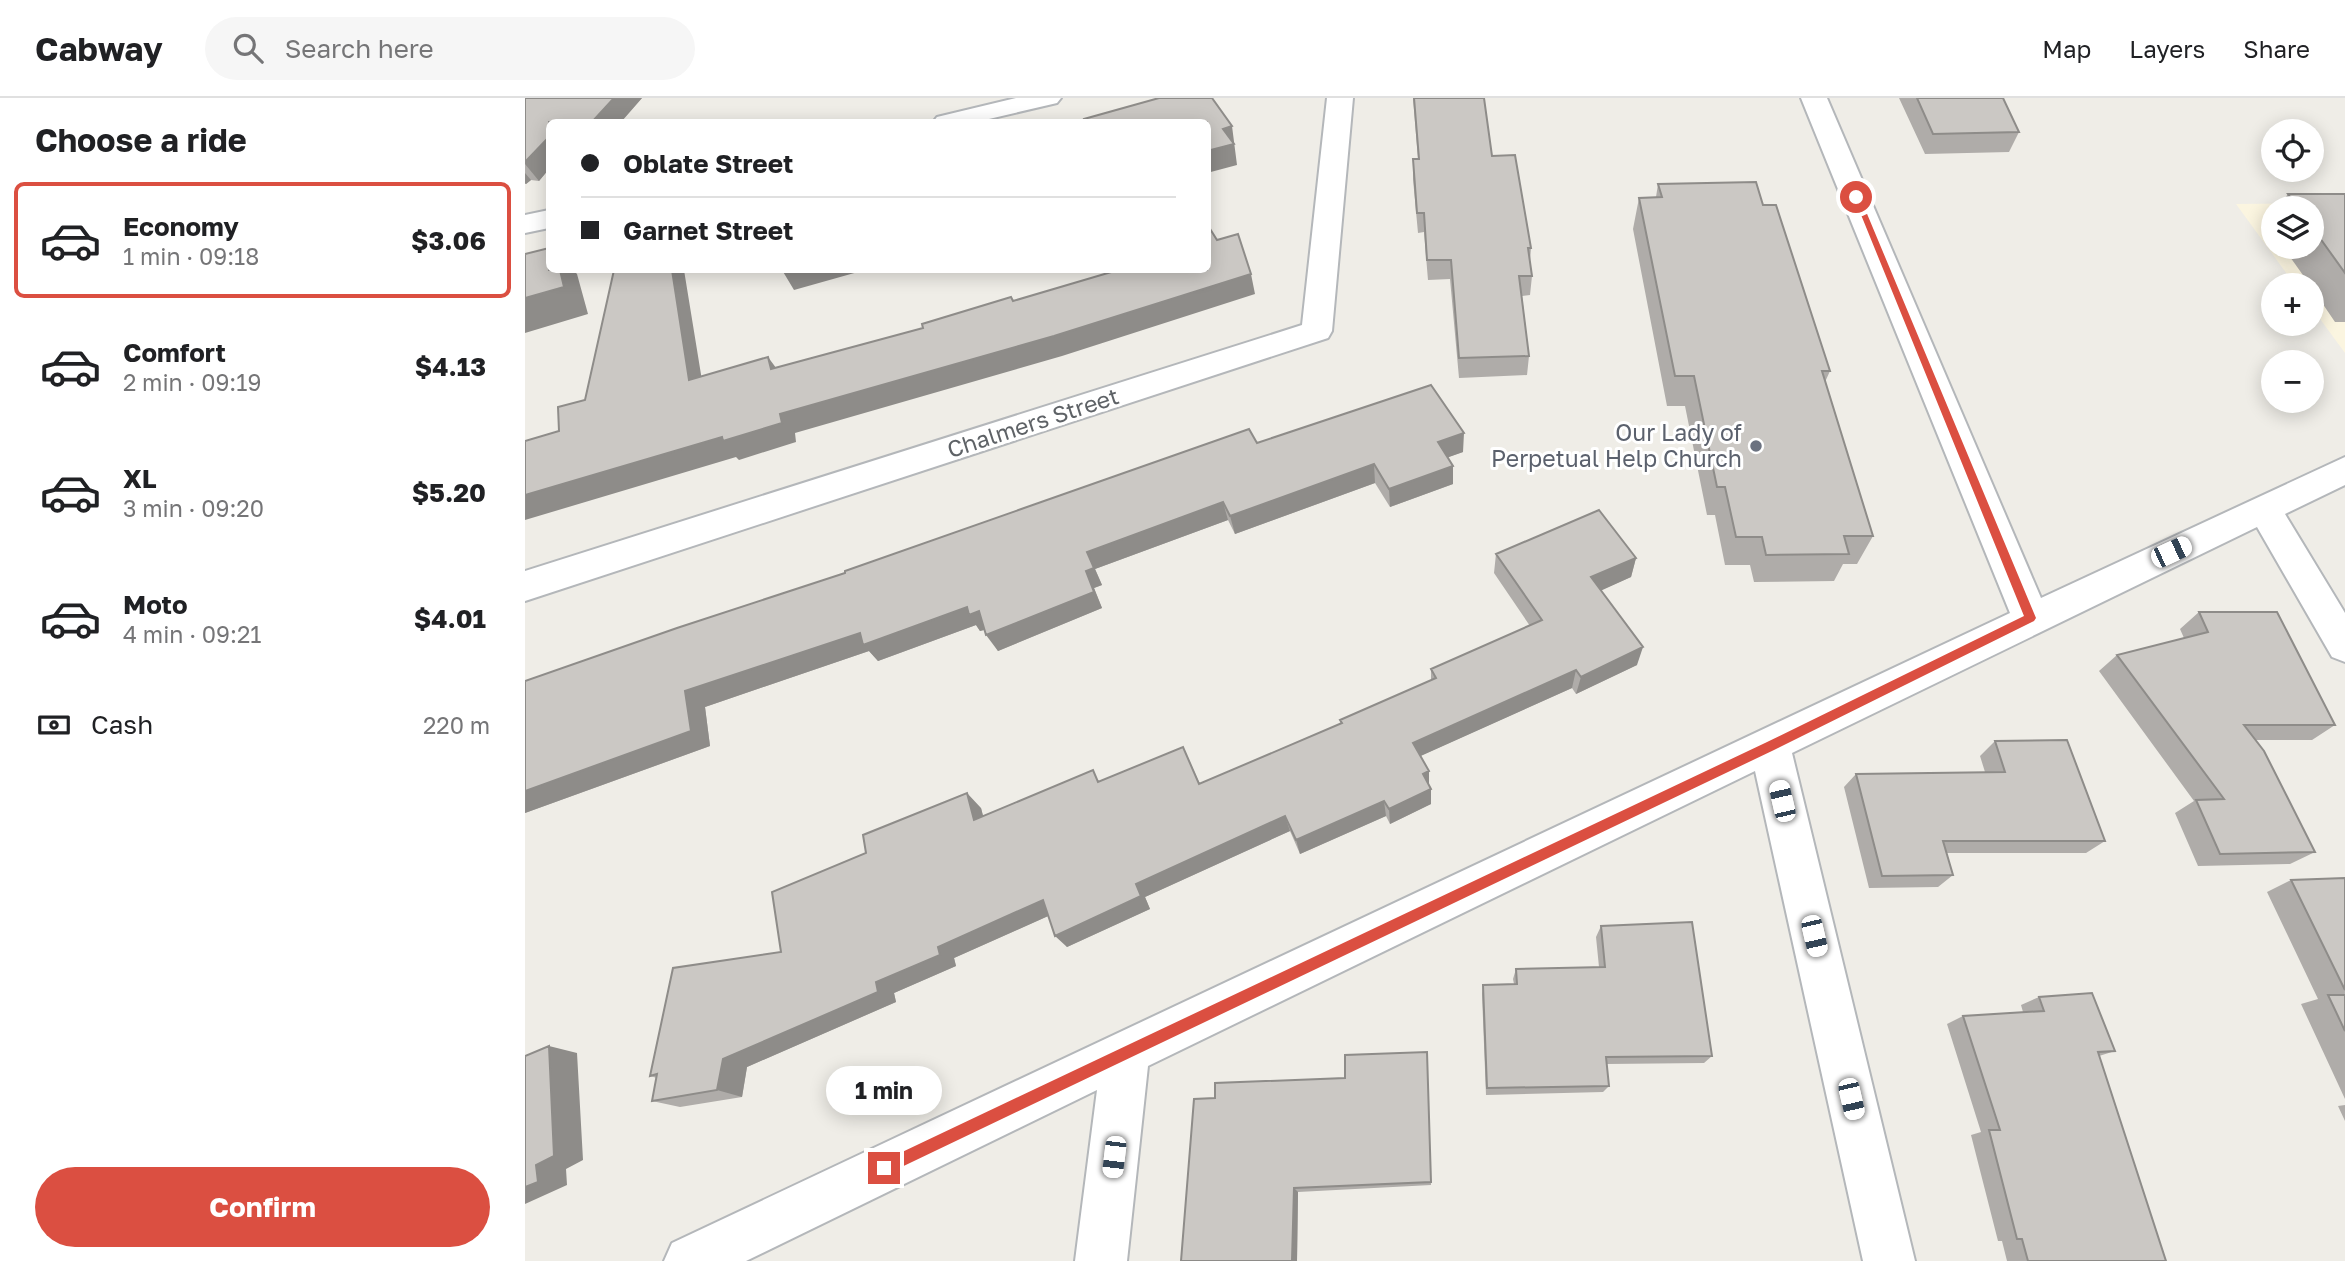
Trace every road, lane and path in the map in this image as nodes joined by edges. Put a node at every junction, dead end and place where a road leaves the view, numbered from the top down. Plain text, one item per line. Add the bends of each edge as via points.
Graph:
1 (1048, 98) edge
2 (1340, 98) edge
3 (1814, 98) edge
4 (959, 119) edge
5 (546, 220) edge
6 (525, 225) edge
7 (2345, 470) edge
8 (2264, 508) junction
9 (525, 586) edge
10 (2031, 618) junction
11 (2345, 646) edge
12 (1770, 747) junction
13 (1126, 1052) junction
14 (690, 1261) edge
15 (1101, 1261) edge
16 (1889, 1261) edge

1 - 4 street
2 - 9 street, Chalmers Street via 1317,331
3 - 10 street
5 - 6 street
7 - 8 street
8 - 10 street
8 - 11 street
10 - 12 street
12 - 13 street
12 - 16 street
13 - 14 street
13 - 15 street

